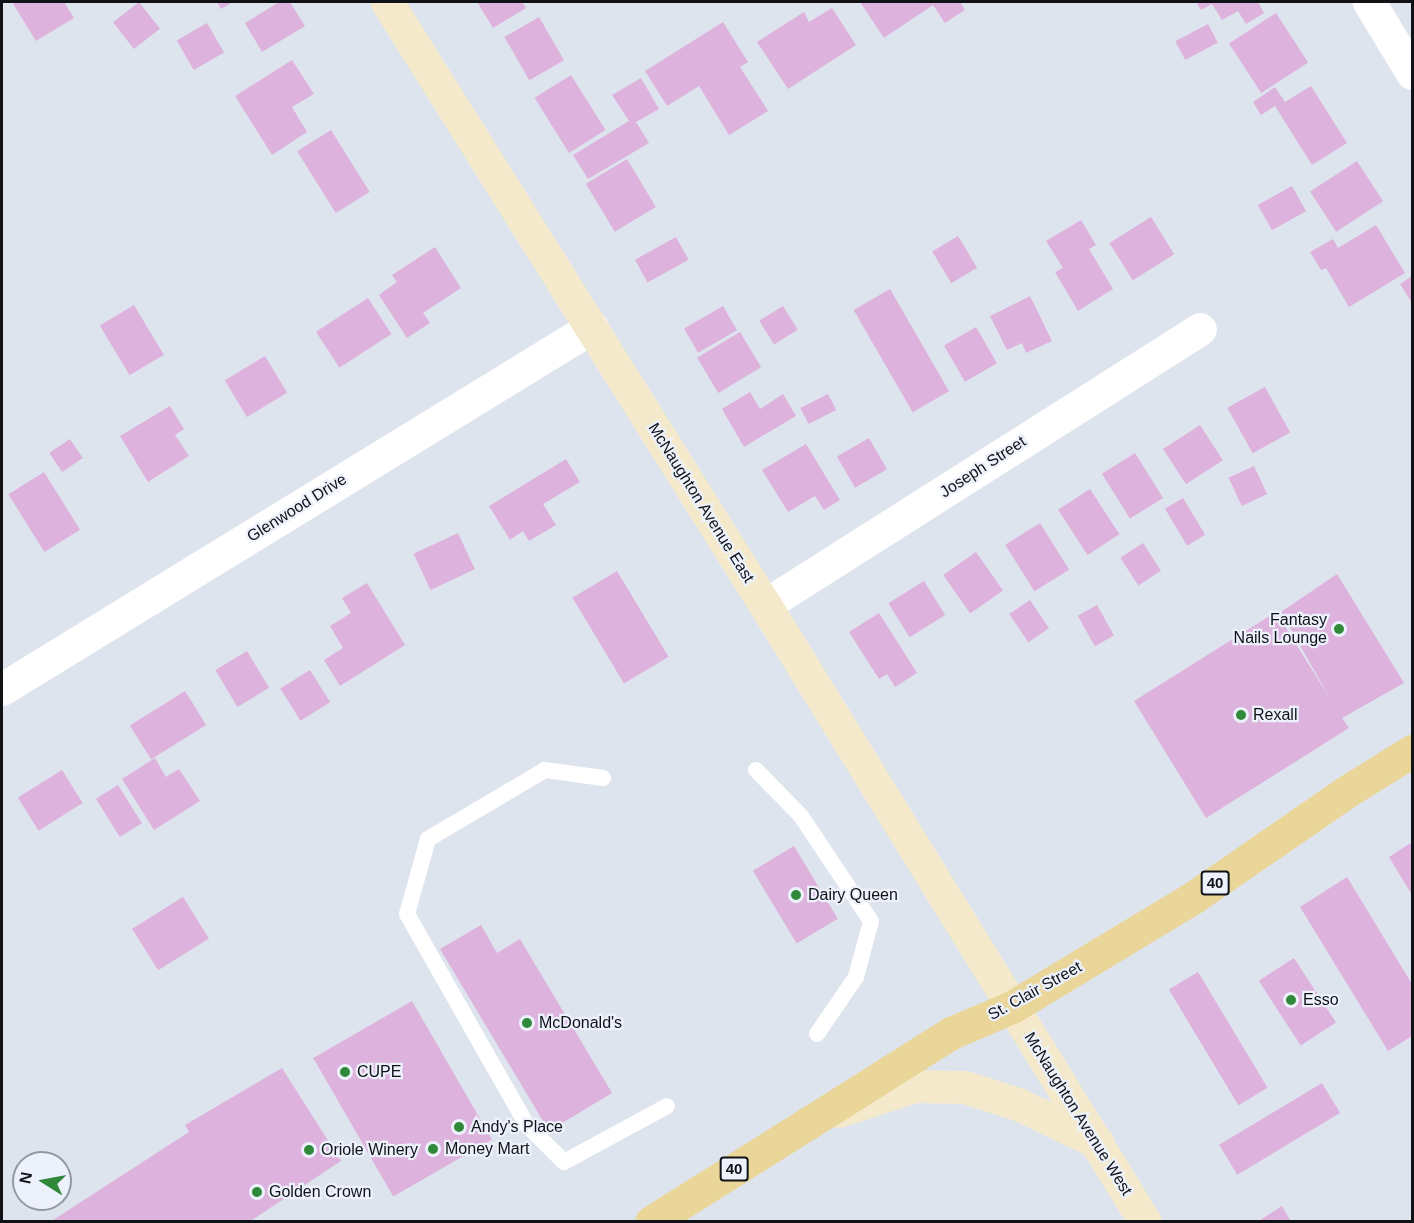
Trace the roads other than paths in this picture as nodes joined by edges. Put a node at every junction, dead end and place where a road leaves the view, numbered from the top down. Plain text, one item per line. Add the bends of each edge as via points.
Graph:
1 (387, 2) edge
2 (1369, 2) edge
3 (1413, 73) edge
4 (592, 327) junction
5 (1200, 329) dead end
6 (765, 605) junction
7 (2, 688) edge
8 (1413, 751) edge
9 (756, 770) dead end
10 (603, 778) dead end
11 (1012, 1007) junction
12 (818, 1034) dead end
13 (667, 1106) dead end
14 (817, 1118) junction
15 (1097, 1142) junction
16 (651, 1221) edge
17 (1145, 1221) edge

1 - 4 main road, McNaughton Avenue East
2 - 3 street
4 - 6 main road, McNaughton Avenue East
4 - 7 street, Glenwood Drive
5 - 6 street, Joseph Street
6 - 11 main road, McNaughton Avenue East
8 - 11 main road, St. Clair Street / 40 via 1346,792 1194,897
9 - 12 lane via 801,816 871,921 856,977
10 - 13 lane via 545,770 428,839 407,914 527,1125 564,1162
11 - 14 main road, St. Clair Street / 40 via 951,1033
11 - 15 main road, McNaughton Avenue West
14 - 15 main road via 914,1086 964,1087 1018,1104
14 - 16 main road, St. Clair Street / 40
15 - 17 main road, McNaughton Avenue West

